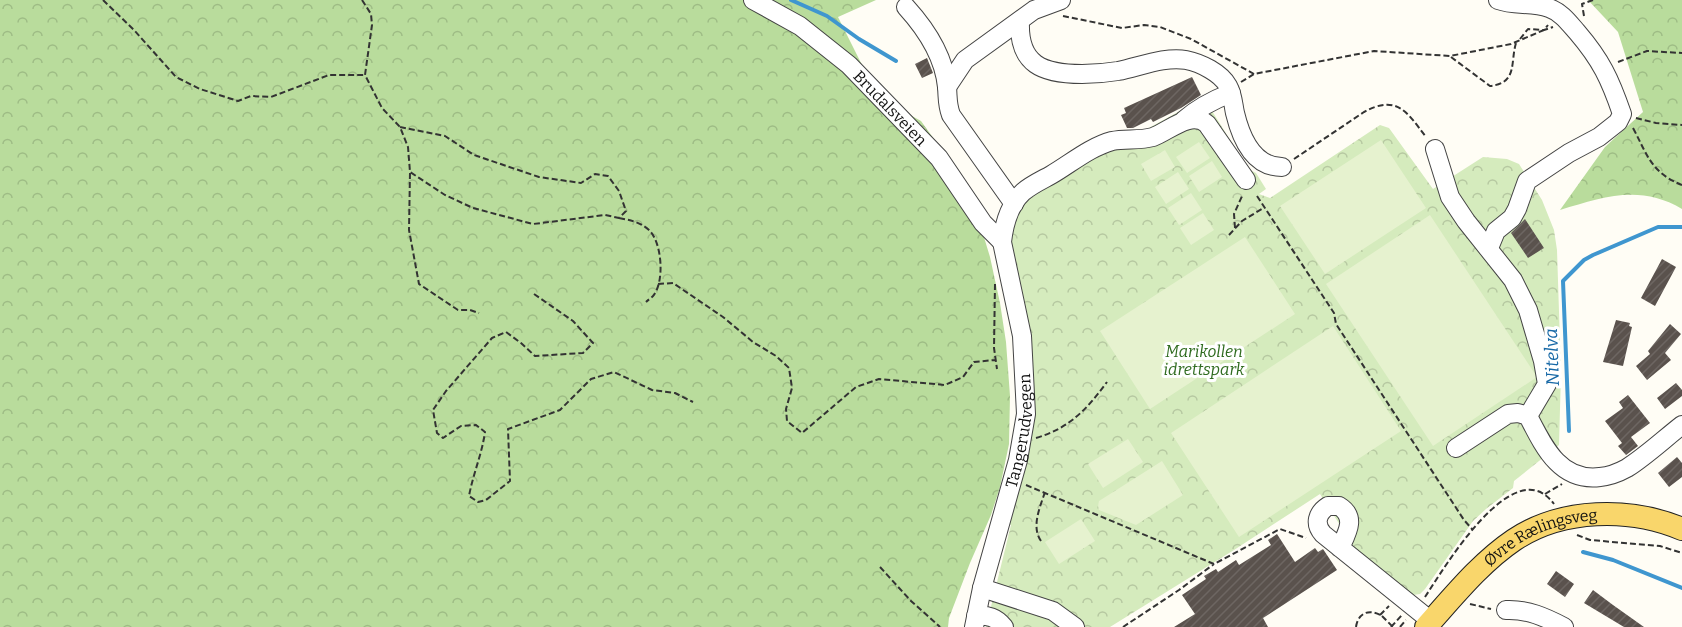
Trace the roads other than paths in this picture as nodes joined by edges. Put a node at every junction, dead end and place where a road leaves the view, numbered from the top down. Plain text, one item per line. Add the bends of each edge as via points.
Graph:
1 (753, 0) edge
2 (1061, 0) edge
3 (1498, 0) edge
4 (906, 7) dead end
5 (1027, 11) edge
6 (947, 87) junction
7 (1232, 93) junction
8 (1178, 125) junction
9 (1435, 149) road end
10 (1282, 167) road end
11 (1246, 185) road end
12 (1014, 204) junction
13 (1002, 242) junction
14 (1489, 248) junction
15 (1528, 416) junction
16 (1682, 425) edge
17 (1456, 448) dead end
18 (1682, 529) edge
19 (1341, 548) dead end
20 (982, 588) junction
21 (1506, 610) road end
22 (1424, 619) edge
23 (975, 622) edge
24 (1004, 627) edge
25 (1074, 627) edge
26 (1564, 627) edge

1 - 13 street, Brudalsveien via 800,26 849,65 939,158 983,223
2 - 5 street
3 - 14 street via 1548,8 1560,14 1596,55 1627,115 1527,181 1512,218 1496,231
4 - 6 street via 932,40
5 - 6 street via 965,60
5 - 7 street via 1020,36 1022,48 1030,61 1044,70 1060,74 1116,72 1181,59 1215,73
6 - 12 street via 951,115
7 - 8 street via 1196,109
7 - 10 street via 1246,144 1257,159
8 - 11 street via 1192,118 1205,121
8 - 12 street via 1142,140 1116,140 1101,146 1024,191
9 - 14 street via 1450,196
12 - 13 street via 1006,219
13 - 20 street, Tangerudvegen via 1022,336 1026,414 1022,443
14 - 15 street via 1528,309 1543,361 1546,384
15 - 16 street via 1553,458 1566,470 1589,478 1612,476 1627,468
15 - 17 street via 1508,414
18 - 22 main road, Øvre Rælingsveg via 1624,515 1556,522 1514,540 1448,602
19 - 22 street
20 - 23 street, Tangerudvegen
20 - 25 street via 1053,611
21 - 26 street via 1530,612
23 - 24 street, Tangerudvegen via 987,615

